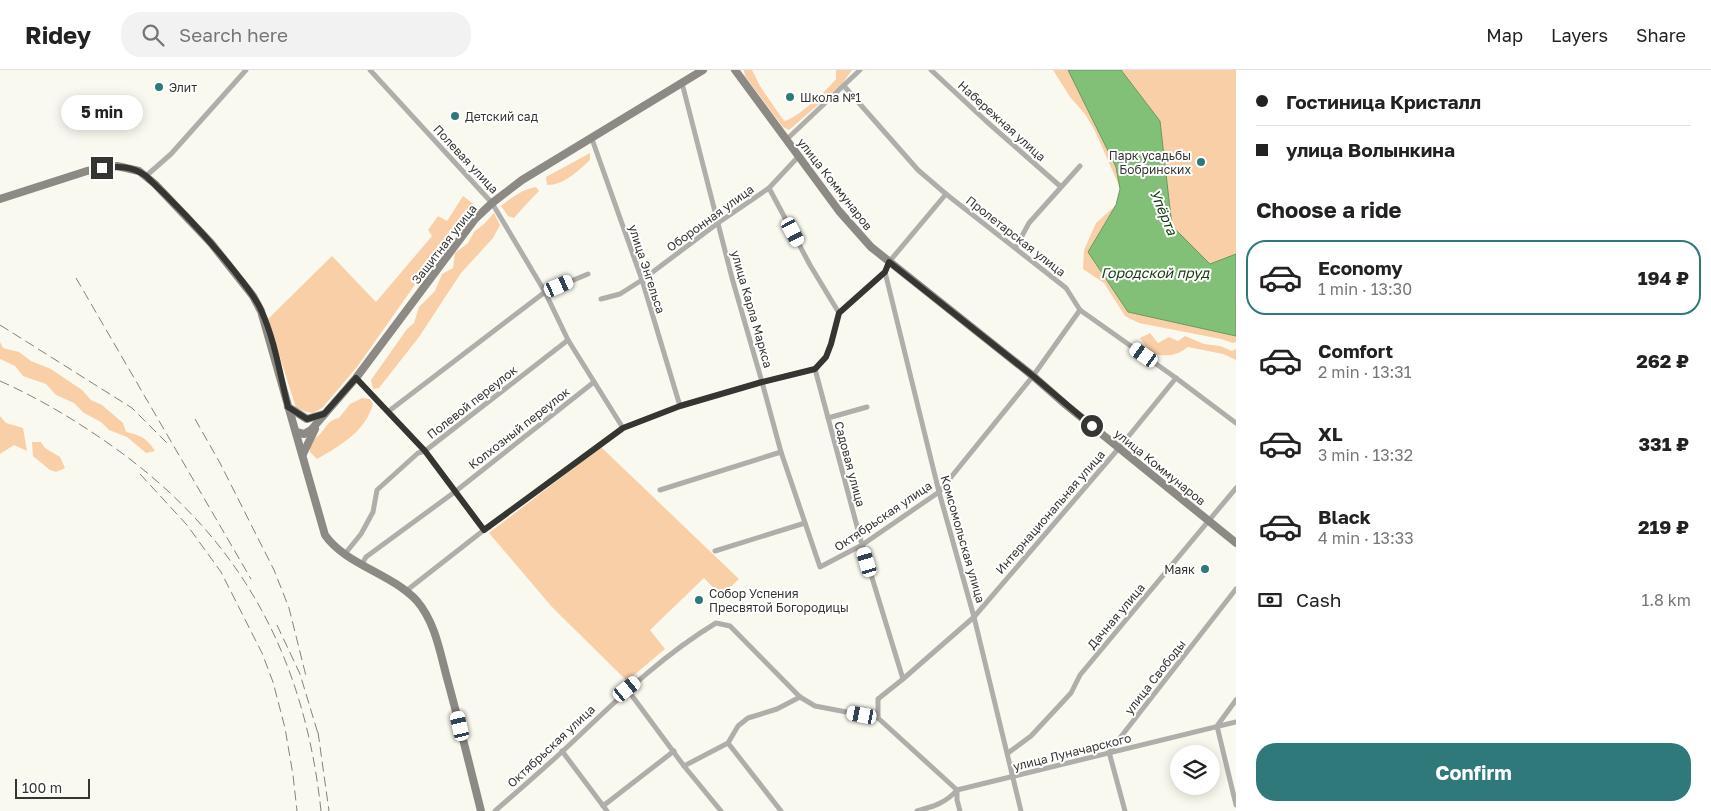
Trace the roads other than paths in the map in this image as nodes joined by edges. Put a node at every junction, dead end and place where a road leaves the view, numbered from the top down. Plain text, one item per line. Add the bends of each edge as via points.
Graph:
1 (246, 70) edge
2 (370, 70) edge
3 (703, 70) edge
4 (735, 70) edge
5 (860, 70) edge
6 (932, 70) edge
7 (693, 73) edge
8 (682, 83) junction
9 (844, 86) junction
10 (592, 138) junction
11 (786, 140) junction
12 (798, 157) junction
13 (1080, 166) dead end
14 (146, 176) junction
15 (1060, 186) junction
16 (768, 188) junction
17 (946, 194) junction
18 (0, 199) edge
19 (492, 203) junction
20 (718, 223) junction
21 (1016, 248) junction
22 (889, 262) junction
23 (885, 272) junction
24 (588, 274) dead end
25 (642, 280) junction
26 (545, 292) junction
27 (601, 299) dead end
28 (1080, 310) junction
29 (839, 313) junction
30 (568, 340) junction
31 (815, 369) junction
32 (1033, 376) junction
33 (356, 378) junction
34 (1176, 378) junction
35 (594, 382) junction
36 (762, 382) junction
37 (680, 406) junction
38 (288, 407) junction
39 (867, 407) dead end
40 (389, 411) junction
41 (324, 414) junction
42 (828, 418) junction
43 (307, 419) junction
44 (1236, 423) edge
45 (623, 428) junction
46 (295, 429) junction
47 (1119, 448) junction
48 (425, 451) junction
49 (781, 452) junction
50 (302, 455) junction
51 (1236, 488) edge
52 (660, 490) dead end
53 (456, 491) junction
54 (939, 492) junction
55 (1209, 520) junction
56 (805, 523) junction
57 (484, 530) junction
58 (1236, 543) edge
59 (862, 545) junction
60 (714, 551) dead end
61 (344, 555) junction
62 (362, 564) junction
63 (820, 567) joint
64 (1236, 589) edge
65 (406, 591) junction
66 (974, 617) junction
67 (903, 679) junction
68 (627, 689) junction
69 (800, 697) junction
70 (1236, 700) edge
71 (878, 718) junction
72 (1236, 722) edge
73 (1217, 726) junction
74 (728, 742) junction
75 (562, 751) junction
76 (674, 751) junction
77 (1109, 752) junction
78 (1008, 753) junction
79 (684, 766) junction
80 (1013, 777) junction
81 (957, 790) junction
82 (1236, 806) edge
83 (605, 808) edge
84 (481, 811) edge
85 (495, 811) edge
86 (721, 811) edge
87 (781, 811) edge
88 (917, 811) edge
89 (960, 811) edge
90 (1021, 811) edge
91 (1125, 811) edge

1 - 14 street via 171,154
2 - 19 street, Полевая улица
3 - 7 street, Защитная улица
4 - 11 street, улица Коммунаров
5 - 9 street
6 - 15 street, Набережная улица
7 - 8 street, Защитная улица
8 - 10 street, Защитная улица
8 - 20 street, улица Карла Маркса
9 - 11 street
9 - 17 street, Пролетарская улица via 918,170
10 - 19 street, Защитная улица via 522,180
10 - 25 street, улица Энгельса
11 - 12 street, улица Коммунаров
12 - 16 street, Оборонная улица
12 - 22 street, улица Коммунаров via 857,233
13 - 15 street
14 - 18 street via 117,166
14 - 38 street via 211,244 253,296 270,335
15 - 21 street via 1030,223
16 - 20 street, Оборонная улица
16 - 29 street
17 - 21 street, Пролетарская улица
17 - 22 street
19 - 26 street, Полевая улица
19 - 33 street, Защитная улица via 475,218
20 - 25 street, Оборонная улица
20 - 36 street, улица Карла Маркса
21 - 28 street, Пролетарская улица via 1066,288
22 - 23 street
22 - 32 street, улица Коммунаров
23 - 29 street
23 - 54 street, Комсомольская улица
24 - 26 street
25 - 27 street, Оборонная улица via 620,294
25 - 37 street, улица Энгельса
26 - 30 street, Полевая улица
26 - 40 street
28 - 32 street, Октябрьская улица
28 - 34 street, Пролетарская улица
29 - 31 street via 826,357
30 - 35 street, Полевая улица
30 - 48 street, Полевой переулок
31 - 36 street
31 - 42 street, Садовая улица
32 - 47 street, улица Коммунаров
32 - 54 street, Октябрьская улица
33 - 40 street
33 - 41 street, Защитная улица
34 - 44 street, Пролетарская улица
34 - 47 street, Интернациональная улица
35 - 45 street, Полевая улица
35 - 53 street, Колхозный переулок
36 - 37 street
36 - 49 street, улица Карла Маркса
37 - 45 street
38 - 43 street
38 - 46 street
39 - 42 street
40 - 48 street
41 - 43 street
41 - 46 street via 304,434
41 - 50 street
42 - 59 street, Садовая улица
43 - 46 street
45 - 57 street
46 - 50 street
47 - 55 street, улица Коммунаров
47 - 66 street, Интернациональная улица
48 - 53 street
48 - 61 street, Полевой переулок via 418,453 377,490 374,512
49 - 52 street
49 - 56 street, улица Карла Маркса
50 - 61 street via 325,535
51 - 55 street, Дачная улица
53 - 57 street
53 - 62 street, Колхозный переулок via 366,557
54 - 59 street, Октябрьская улица
54 - 66 street, Комсомольская улица
55 - 58 street, улица Коммунаров
55 - 78 street, Дачная улица via 1080,675 1071,693 1031,736
56 - 60 street
56 - 63 street, улица Карла Маркса
57 - 65 street
59 - 63 street, Октябрьская улица
59 - 67 street, Садовая улица
61 - 62 street
62 - 65 street
64 - 77 street, улица Свободы
65 - 84 street via 424,610 435,634
66 - 67 street, Интернациональная улица
66 - 78 street, Комсомольская улица
67 - 71 street, Интернациональная улица via 878,699
68 - 69 street, Октябрьская улица via 688,639 716,622 730,626
68 - 75 street, Октябрьская улица
68 - 76 street
69 - 71 street via 815,706
69 - 74 street via 777,709 748,718 738,726
70 - 73 street
71 - 81 street
72 - 73 street, улица Луначарского
73 - 77 street, улица Луначарского
73 - 82 street
74 - 79 street
74 - 87 street
75 - 83 street
75 - 85 street, Октябрьская улица
76 - 79 street
76 - 83 street
77 - 80 street, улица Луначарского
77 - 91 street
78 - 80 street, Комсомольская улица
79 - 86 street
80 - 81 street, улица Луначарского
80 - 90 street, Комсомольская улица
81 - 88 street, улица Луначарского via 936,806
81 - 89 street

